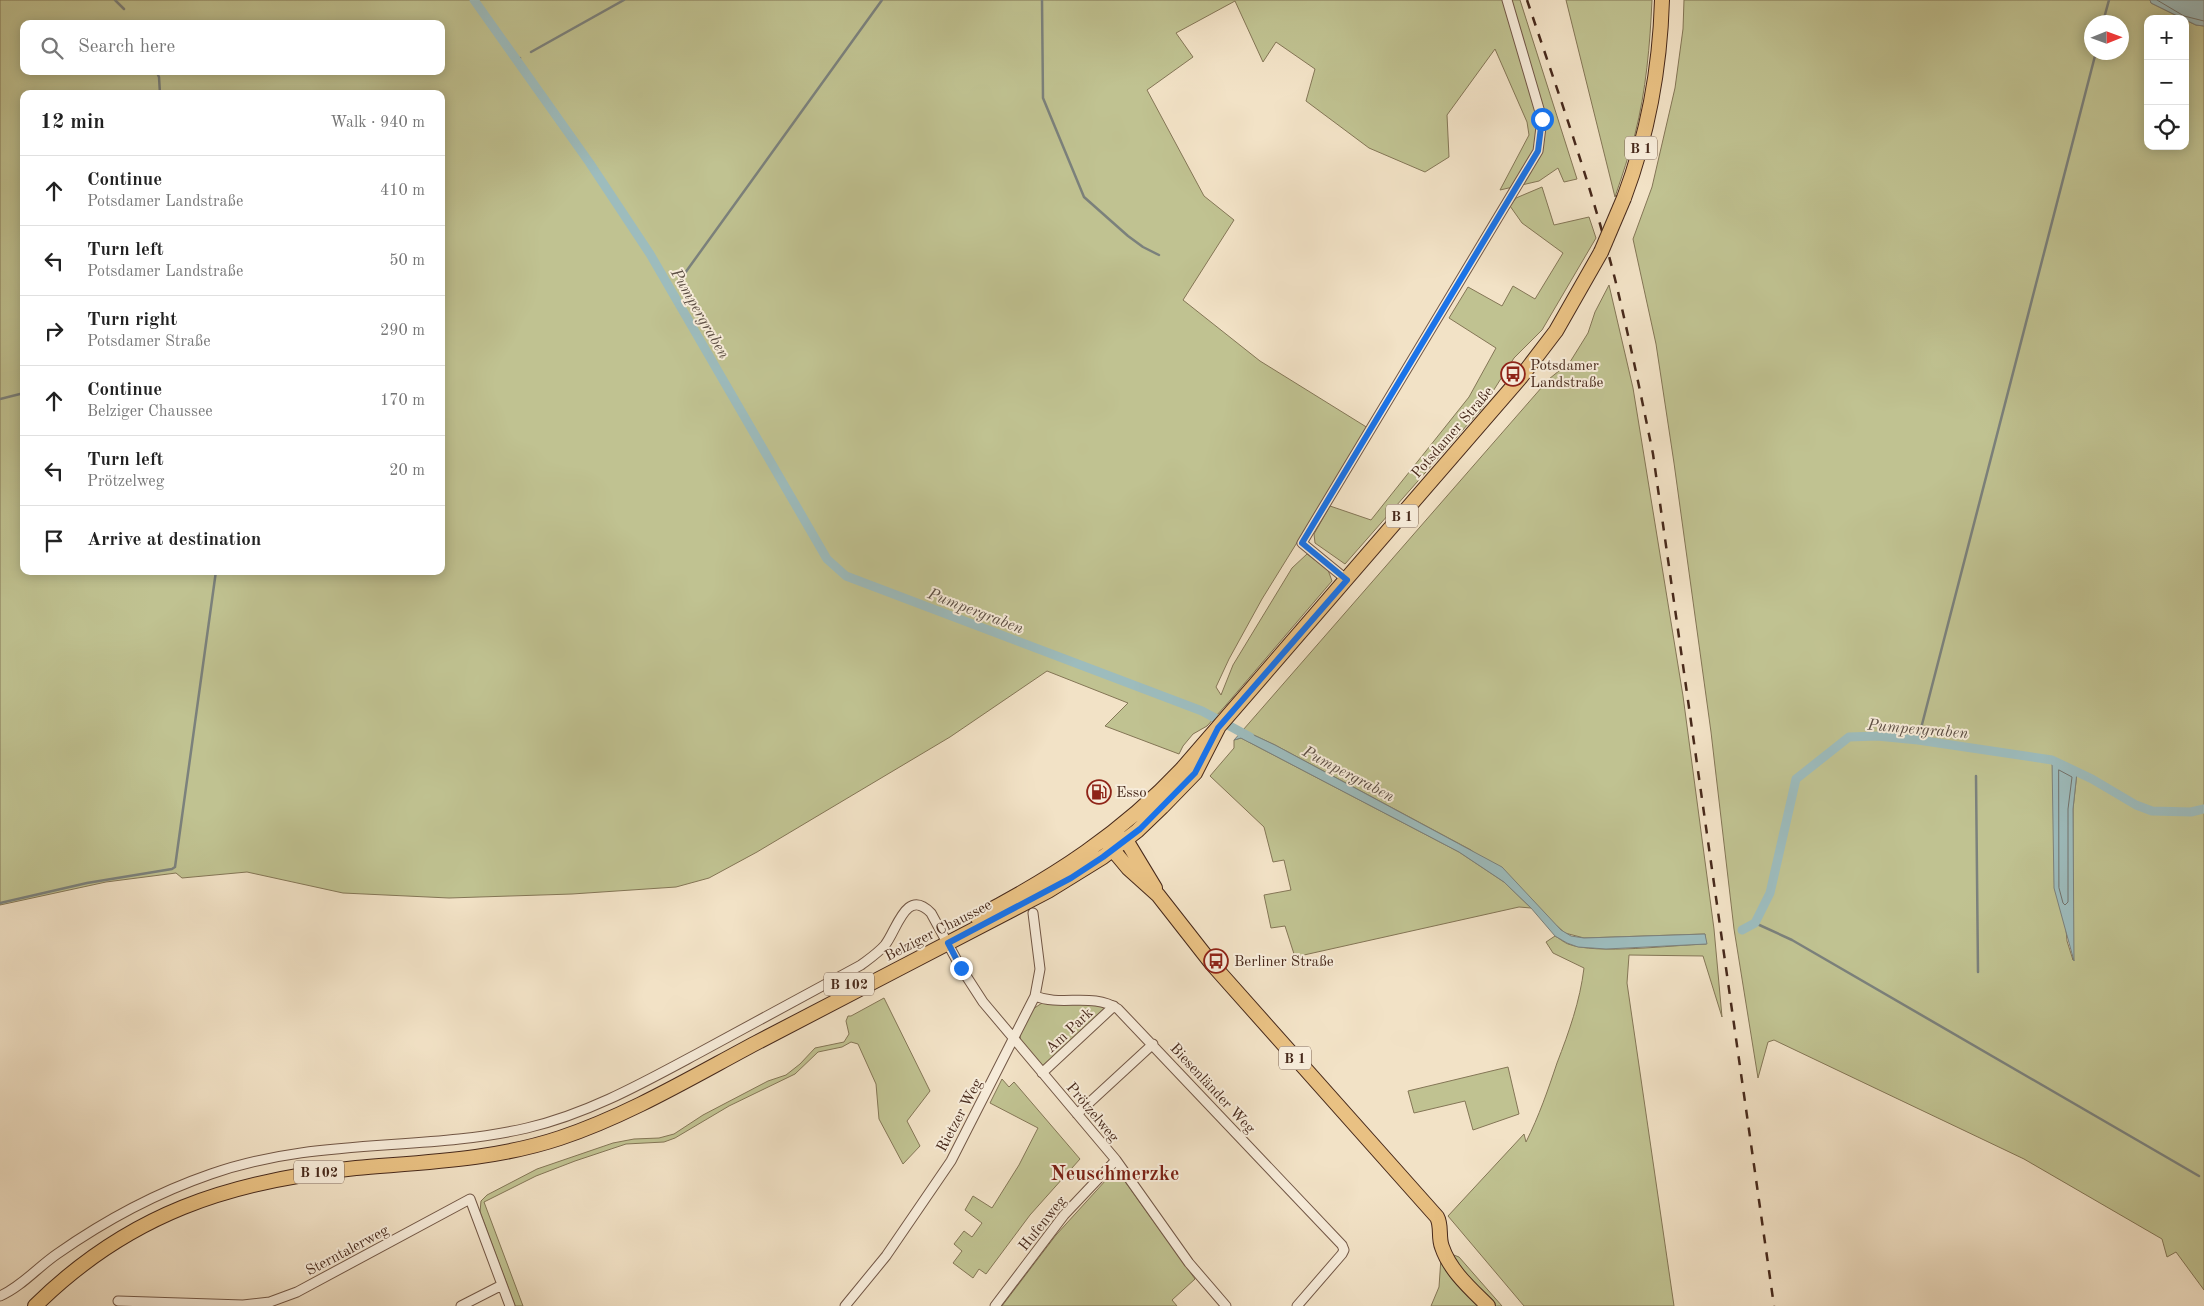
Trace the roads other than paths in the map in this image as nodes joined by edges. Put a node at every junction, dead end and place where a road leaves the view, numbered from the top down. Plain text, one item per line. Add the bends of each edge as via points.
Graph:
1 (1507, 0) edge
2 (1662, 0) edge
3 (1347, 580) junction
4 (1218, 728) junction
5 (1126, 840) junction
6 (1110, 841) junction
7 (1158, 895) junction
8 (1033, 913) dead end
9 (946, 939) junction
10 (1035, 996) junction
11 (1114, 1006) junction
12 (1014, 1039) junction
13 (1153, 1044) junction
14 (1042, 1073) junction
15 (1077, 1114) junction
16 (1116, 1160) junction
17 (502, 1284) junction
18 (0, 1296) edge
19 (118, 1301) dead end
20 (34, 1306) edge
21 (461, 1306) edge
22 (510, 1306) edge
23 (845, 1306) edge
24 (995, 1306) edge
25 (1226, 1306) edge
26 (1297, 1306) edge
27 (1488, 1306) edge

1 - 3 street via 1542,119 1538,151 1302,543
2 - 3 main road, Potsdamer Straße / B 1, bridge via 1656,81 1638,161 1601,252 1556,331 1521,377
3 - 4 main road, Potsdamer Straße / B 1
4 - 5 main road, Potsdamer Straße / B 1 via 1195,773
4 - 6 main road, Potsdamer Straße / B 1
5 - 6 main road
5 - 7 main road, B 1
6 - 7 main road, B 1
6 - 9 main road, Belziger Chaussee / B 102
7 - 27 main road, B 1 via 1212,964 1437,1217 1444,1255
8 - 10 street, Rietzer Weg via 1040,969
9 - 12 street, Prötzelweg via 975,991
9 - 18 street, Prötzelweg via 927,908 920,905 908,907 885,944 860,965 651,1079 593,1106 554,1121 513,1131 309,1151 250,1162 152,1198 97,1228
9 - 20 main road, Belziger Chaussee / B 102 via 760,1042 613,1118 559,1138 498,1154 312,1173 255,1183 216,1195 170,1212 128,1234 85,1262
10 - 11 street via 1057,1002 1096,1000
10 - 12 street, Rietzer Weg
11 - 13 street, Biesenländer Weg
11 - 14 street, Am Park
12 - 14 street, Prötzelweg
12 - 23 street, Rietzer Weg via 962,1142 935,1186 879,1266
13 - 15 street
13 - 26 street, Biesenländer Weg via 1342,1245 1344,1250
14 - 15 street, Prötzelweg
15 - 16 street, Prötzelweg
16 - 24 street, Hufenweg via 1064,1215
16 - 25 street, Prötzelweg via 1189,1263
17 - 19 street, Sterntalerweg via 470,1200 279,1300 243,1305
17 - 21 street
17 - 22 street, Sterntalerweg

